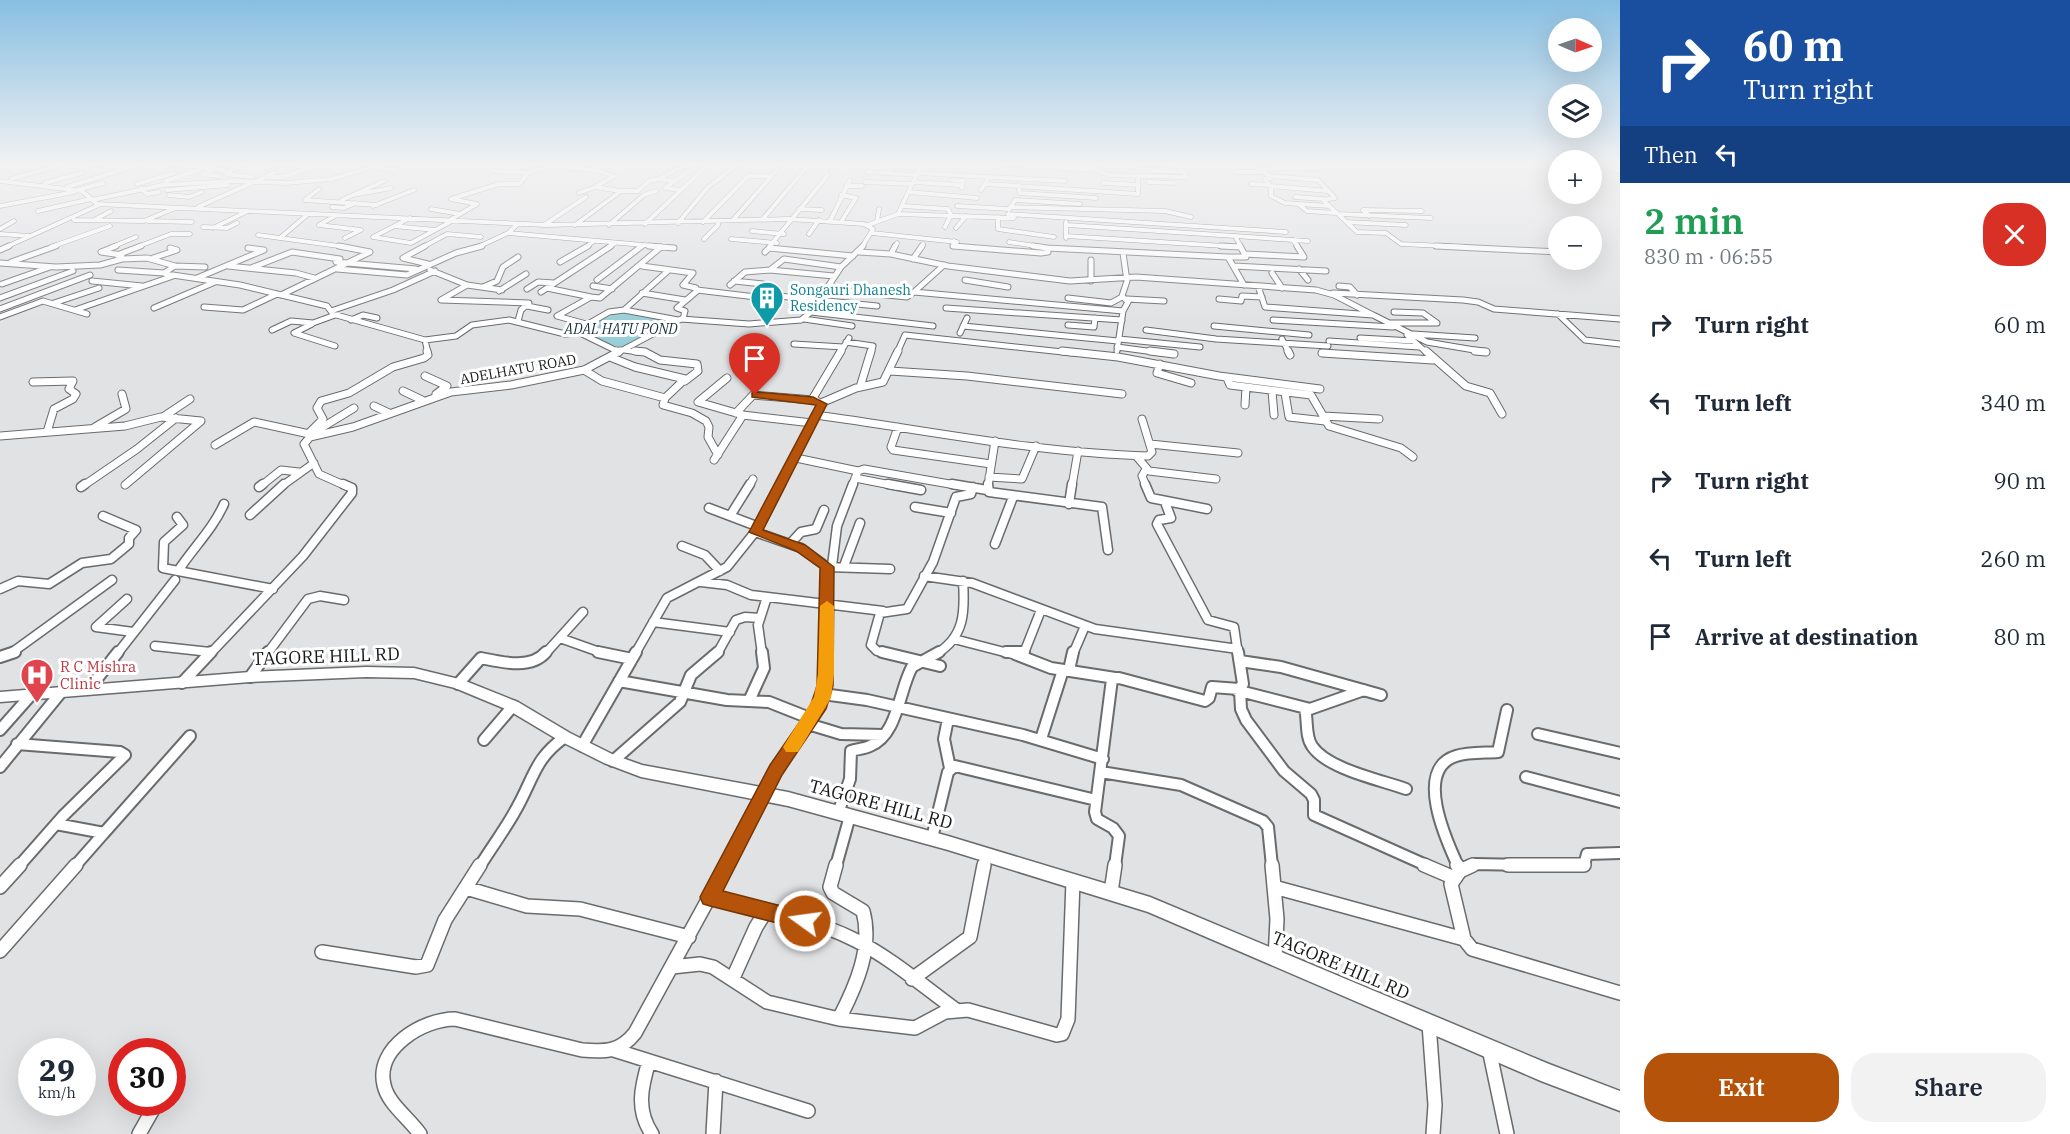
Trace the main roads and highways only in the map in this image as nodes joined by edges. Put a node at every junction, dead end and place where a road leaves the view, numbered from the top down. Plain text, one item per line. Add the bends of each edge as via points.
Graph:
1 (0, 697) edge
2 (1620, 1101) edge

1 - 2 main road, TAGORE HILL RD via 250,678 399,672 458,684 513,706 613,761 661,776 764,794 844,814 1111,892 1198,924

